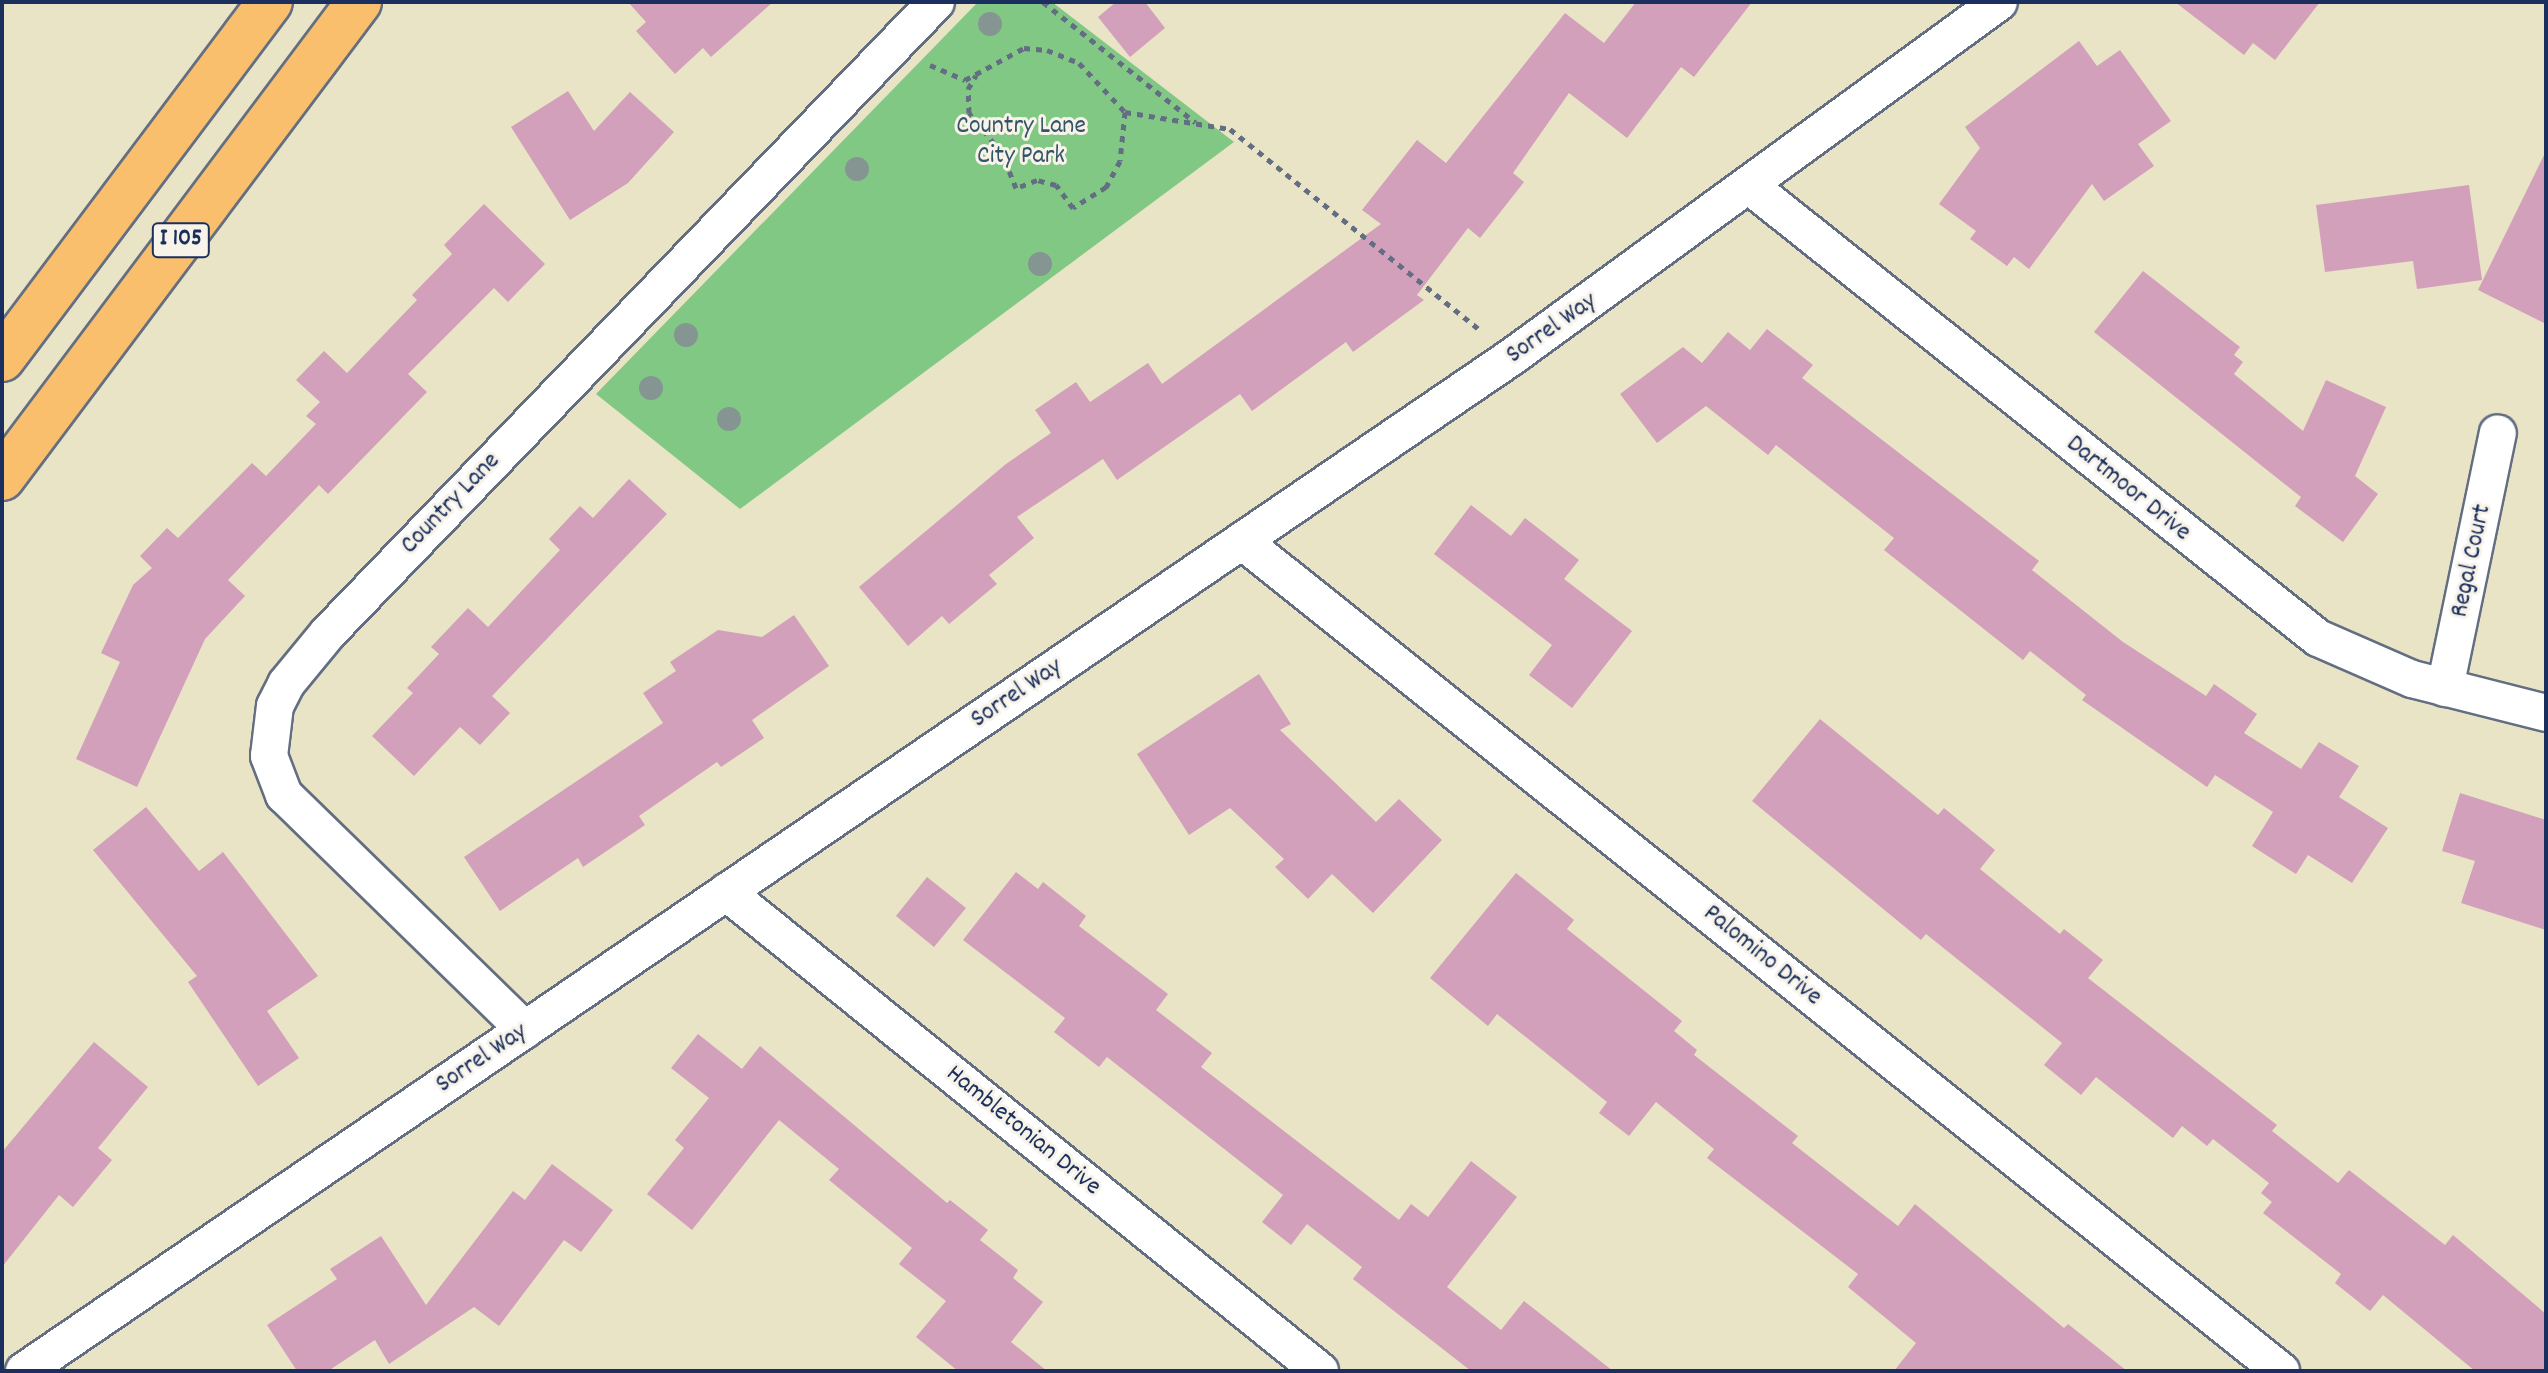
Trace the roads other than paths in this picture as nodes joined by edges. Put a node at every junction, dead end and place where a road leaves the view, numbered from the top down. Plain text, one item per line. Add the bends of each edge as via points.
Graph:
1 (270, 2) edge
2 (359, 2) edge
3 (936, 2) edge
4 (1999, 2) edge
5 (1751, 187) junction
6 (2, 359) edge
7 (2498, 433) dead end
8 (2, 478) edge
9 (1242, 541) junction
10 (2445, 688) junction
11 (2546, 713) edge
12 (726, 892) junction
13 (525, 1030) junction
14 (24, 1371) edge
15 (1320, 1371) edge
16 (2281, 1371) edge

1 - 6 highway, I 105
2 - 8 highway, I 105
3 - 13 street, Country Lane via 328,633 286,684 275,706 269,756 284,795
4 - 5 street, Sorrel Way
5 - 9 street, Sorrel Way
5 - 10 street, Dartmoor Drive via 2292,620 2343,652
7 - 10 street, Regal Court
9 - 12 street, Sorrel Way
9 - 16 street, Palomino Drive
10 - 11 street, Dartmoor Drive
12 - 13 street, Sorrel Way
12 - 15 street, Hambletonian Drive
13 - 14 street, Sorrel Way

